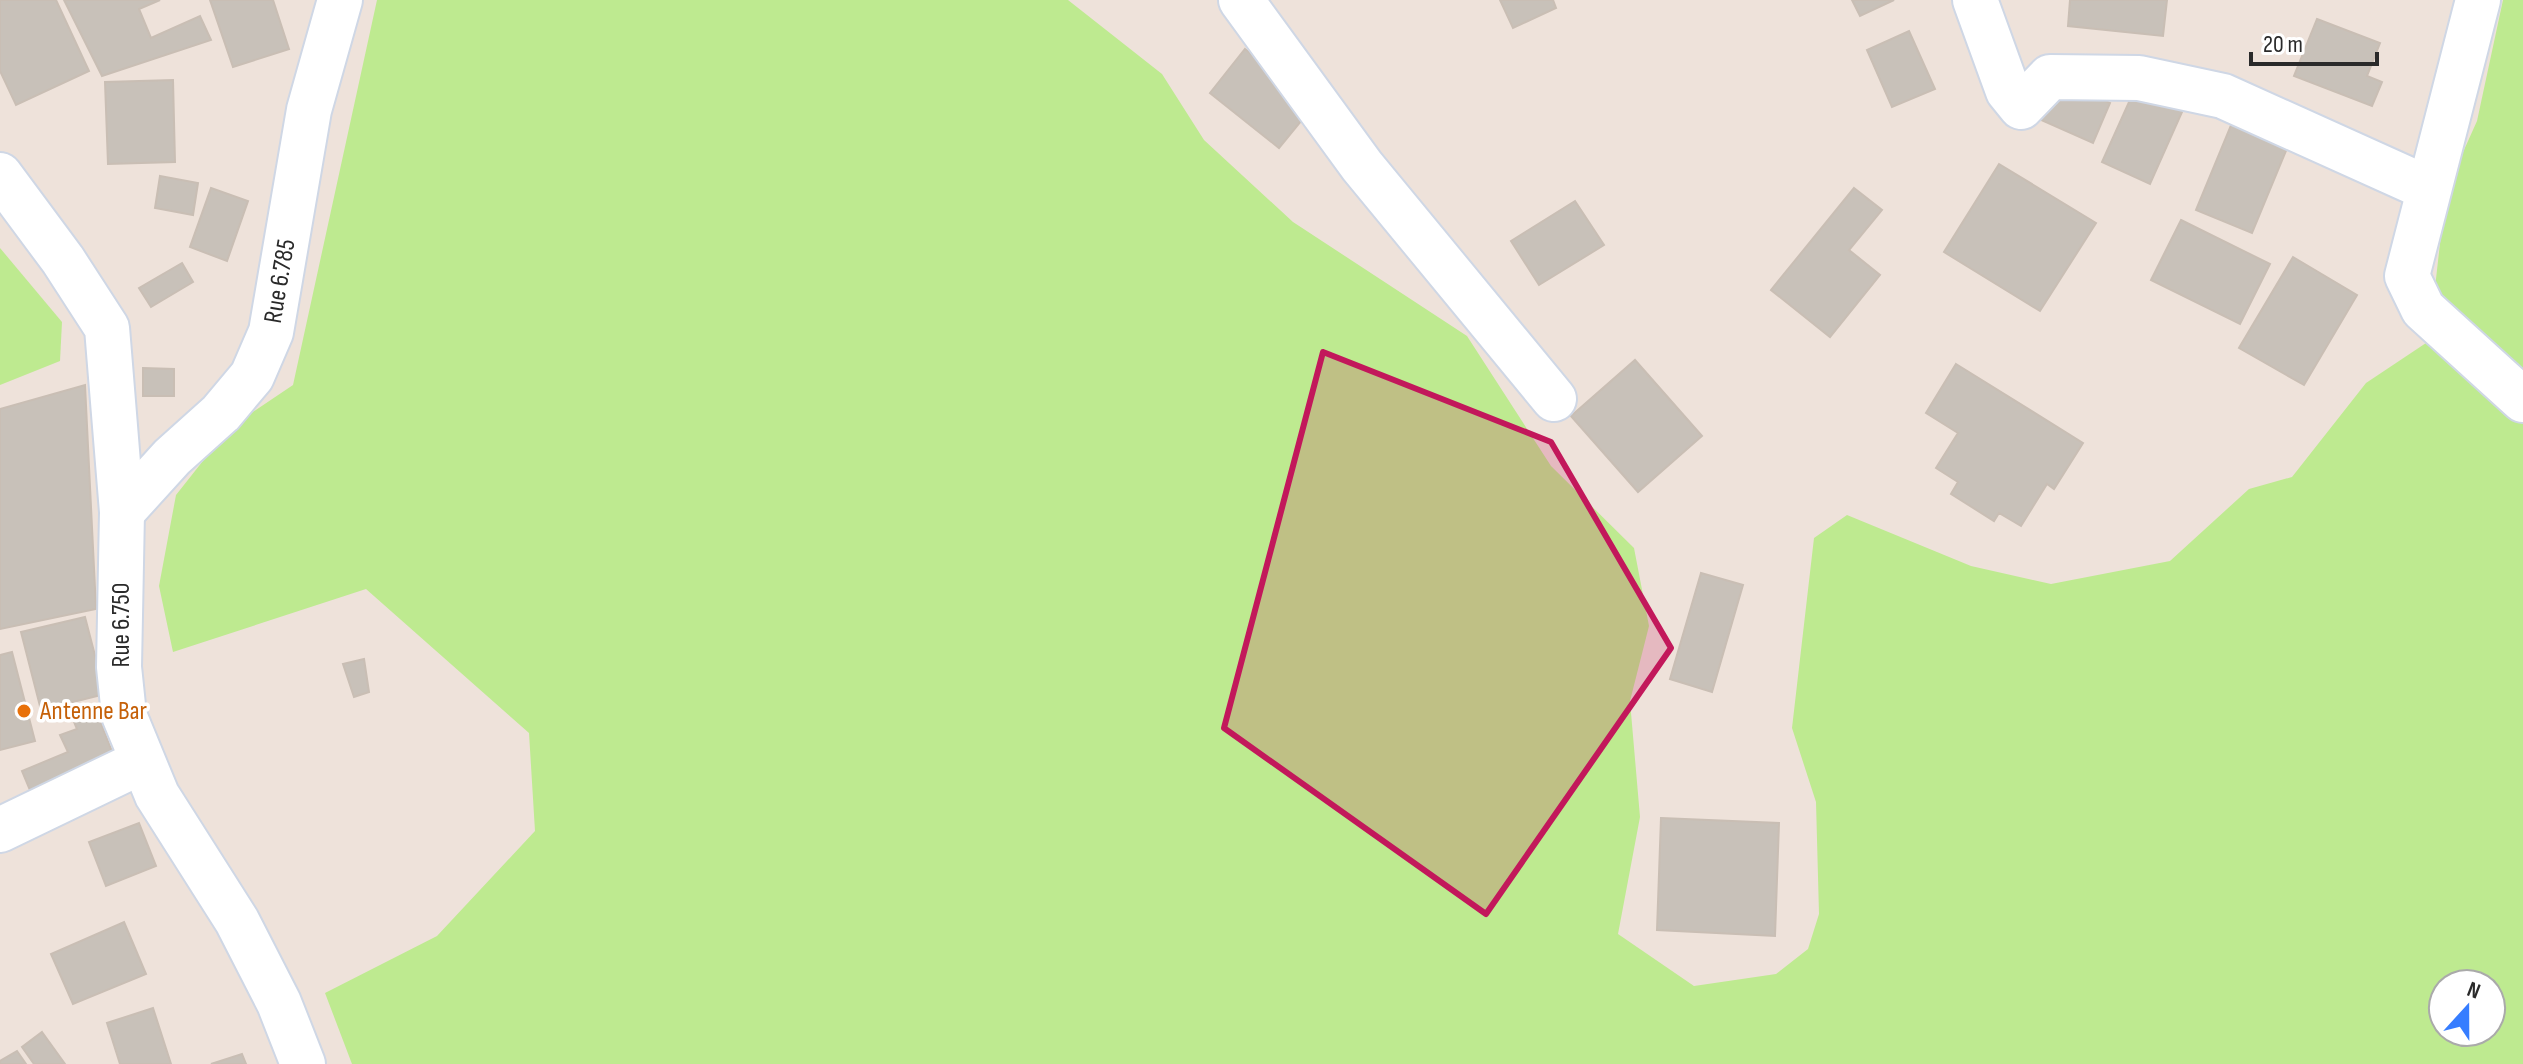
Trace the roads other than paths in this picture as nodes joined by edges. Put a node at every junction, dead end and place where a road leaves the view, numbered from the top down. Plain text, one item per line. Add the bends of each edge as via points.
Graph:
1 (340, 0) edge
2 (1241, 0) edge
3 (1975, 0) edge
4 (2478, 0) edge
5 (0, 175) edge
6 (2427, 188) junction
7 (1554, 399) dead end
8 (2523, 400) edge
9 (122, 512) junction
10 (141, 762) junction
11 (0, 830) edge
12 (303, 1064) edge

1 - 9 street, Rue 6.785 via 309,110 271,332 252,376
2 - 7 street via 1362,166
3 - 6 street via 2008,91 2021,107 2050,77 2139,78 2223,96
4 - 6 street
5 - 9 street, Rue 6.750 via 107,328
6 - 8 street via 2407,276 2423,309
9 - 10 street, Rue 6.750 via 119,667 124,715
10 - 11 street
10 - 12 street, Rue 6.750 via 237,921

